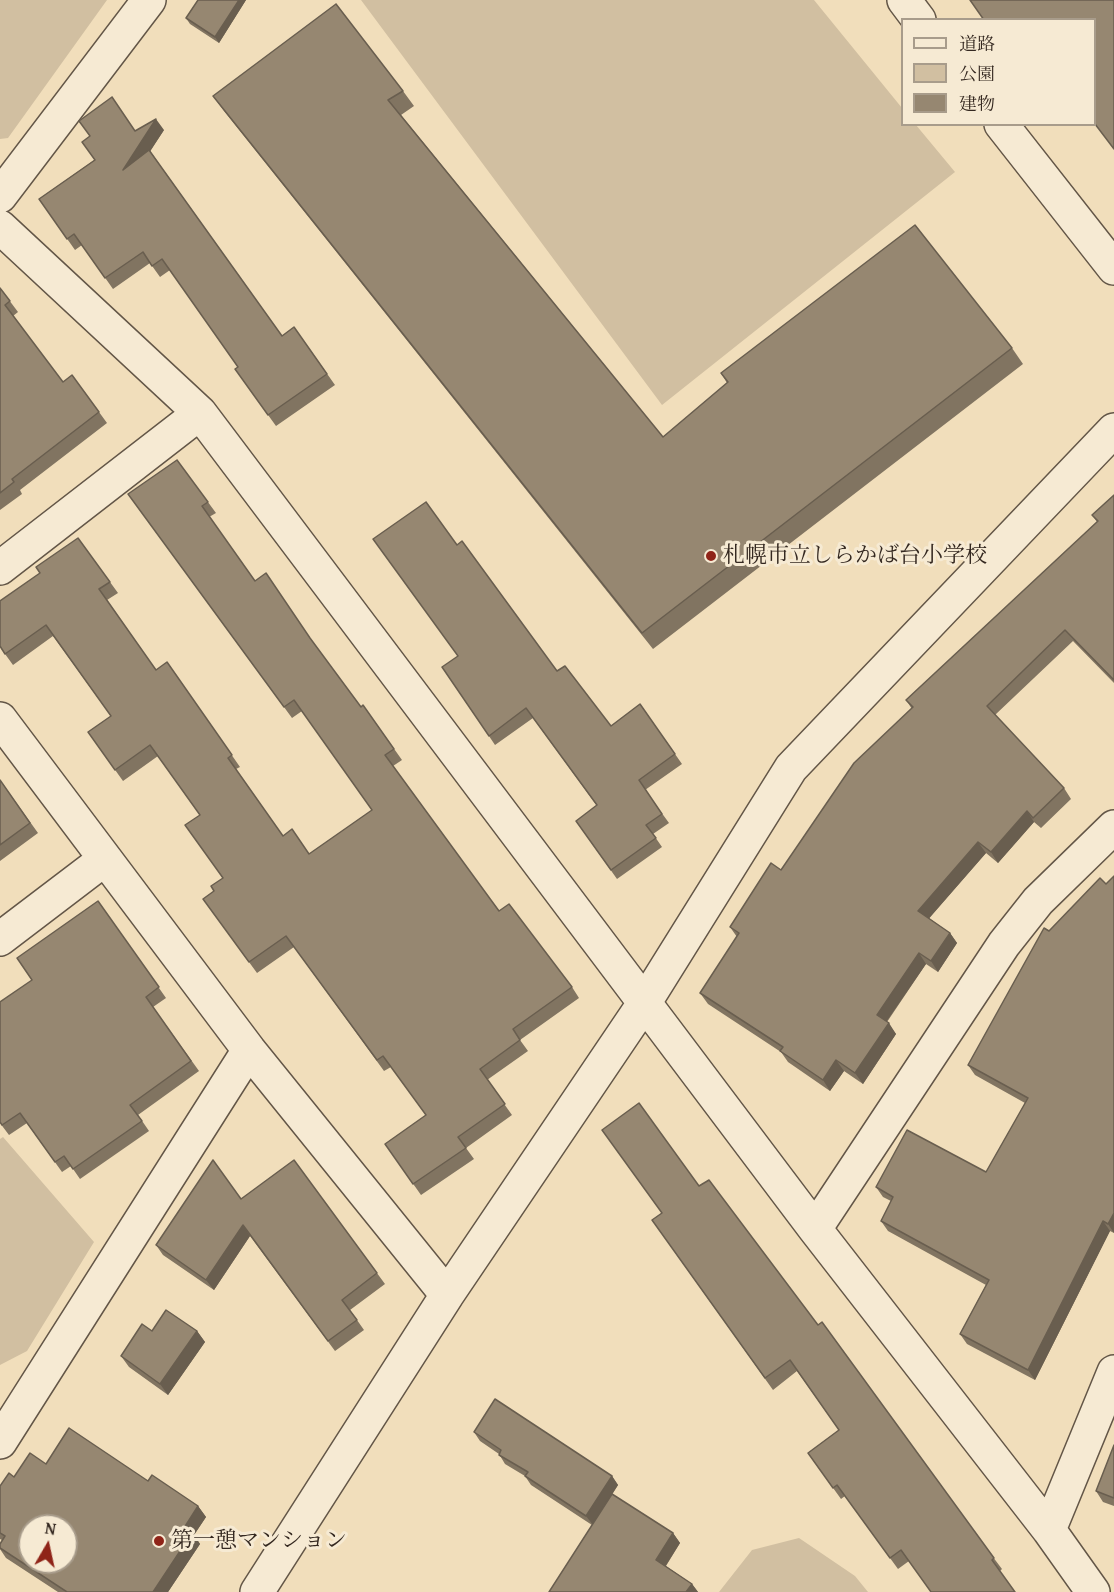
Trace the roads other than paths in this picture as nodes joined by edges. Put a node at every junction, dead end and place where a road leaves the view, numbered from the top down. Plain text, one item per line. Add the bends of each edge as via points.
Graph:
1 (149, 0) edge
2 (903, 0) edge
3 (917, 18) edge
4 (1003, 126) edge
5 (0, 196) edge
6 (0, 227) edge
7 (1114, 268) edge
8 (200, 413) junction
9 (1114, 430) edge
10 (0, 568) edge
11 (0, 719) edge
12 (1114, 827) edge
13 (105, 859) junction
14 (0, 939) edge
15 (645, 1002) junction
16 (249, 1050) junction
17 (816, 1228) junction
18 (447, 1295) junction
19 (1114, 1372) edge
20 (3, 1429) edge
21 (1049, 1530) junction
22 (257, 1592) edge
23 (1093, 1592) edge

1 - 5 street
2 - 3 street
4 - 7 street
6 - 8 street
8 - 10 street
8 - 15 street
9 - 15 street via 791,768
11 - 13 street
12 - 17 street via 1038,902 1004,944
13 - 14 street
13 - 16 street
15 - 17 street
15 - 18 street
16 - 18 street
16 - 20 street
17 - 21 street
18 - 22 street
19 - 21 street
21 - 23 street

